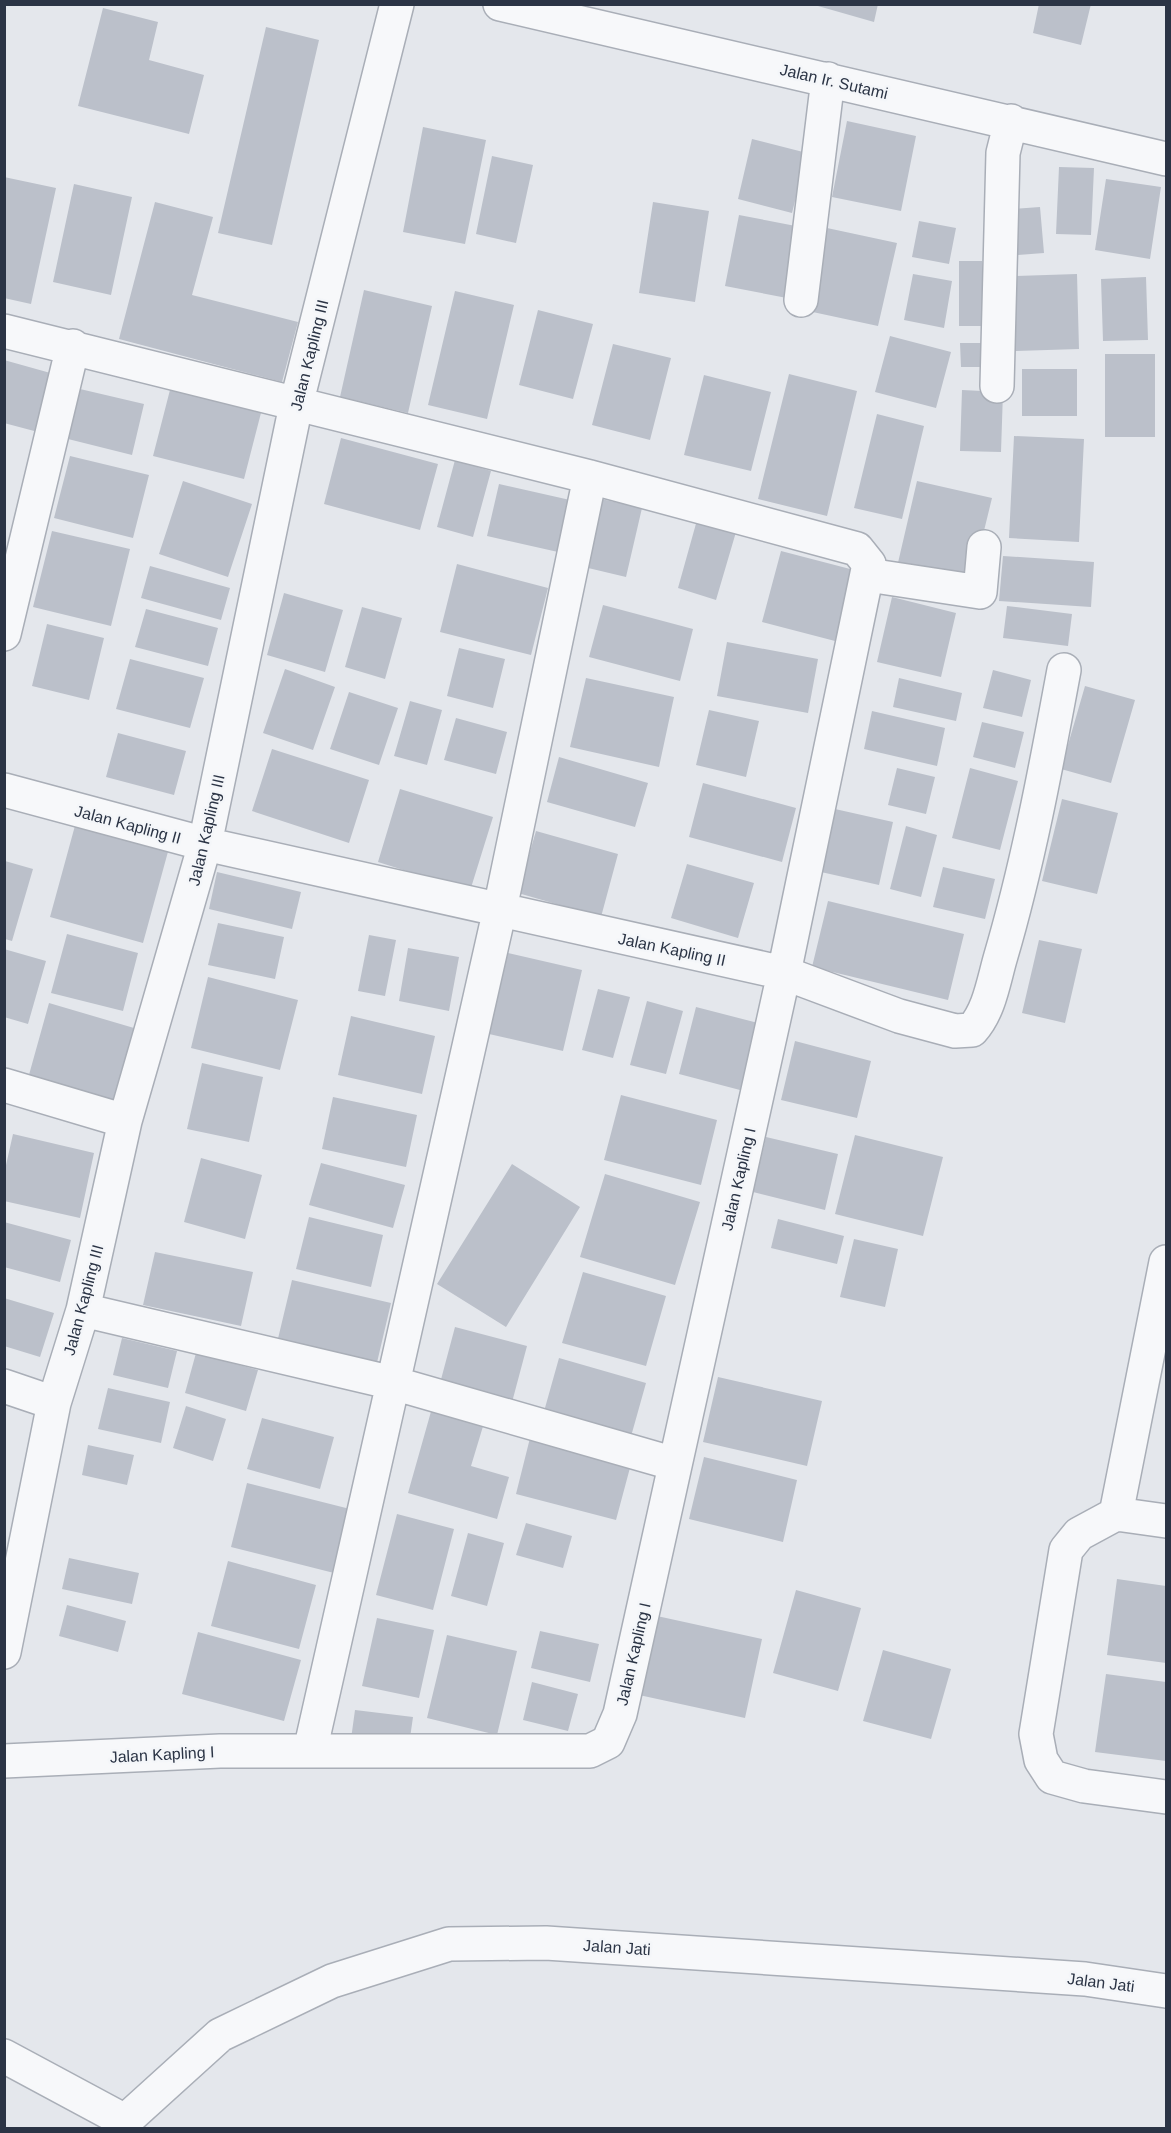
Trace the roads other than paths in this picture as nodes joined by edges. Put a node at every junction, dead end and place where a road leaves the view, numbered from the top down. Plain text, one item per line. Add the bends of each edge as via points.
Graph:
1 (397, 4) edge
2 (500, 4) edge
3 (828, 79) junction
4 (1011, 121) junction
5 (1167, 159) edge
6 (801, 300) dead end
7 (4, 331) edge
8 (73, 346) junction
9 (997, 386) dead end
10 (296, 405) junction
11 (590, 477) junction
12 (984, 547) dead end
13 (868, 575) junction
14 (4, 634) edge
15 (1064, 670) dead end
16 (4, 790) edge
17 (205, 844) junction
18 (500, 909) junction
19 (784, 973) junction
20 (4, 1085) edge
21 (125, 1121) junction
22 (1167, 1262) edge
23 (83, 1310) junction
24 (393, 1383) junction
25 (4, 1386) edge
26 (54, 1403) junction
27 (675, 1464) junction
28 (1116, 1514) junction
29 (1167, 1521) edge
30 (4, 1652) edge
31 (310, 1751) junction
32 (4, 1761) edge
33 (1167, 1797) edge
34 (1167, 1991) edge
35 (4, 2056) edge
36 (123, 2125) edge

1 - 10 street, Jalan Kapling III
2 - 3 street, Jalan Ir. Sutami
3 - 4 street, Jalan Ir. Sutami
3 - 6 street
4 - 5 street, Jalan Ir. Sutami
4 - 9 street via 1003,153
7 - 8 street
8 - 10 street
8 - 14 street
10 - 11 street
10 - 17 street, Jalan Kapling III
11 - 13 street via 857,549 869,564
11 - 18 street
12 - 13 street via 980,592
13 - 19 street, Jalan Kapling I
15 - 19 street, Jalan Kapling II via 1042,788 1007,935 983,1017 972,1030 955,1031 900,1016
16 - 17 street, Jalan Kapling II
17 - 18 street, Jalan Kapling II
17 - 21 street, Jalan Kapling III
18 - 19 street, Jalan Kapling II
18 - 24 street
19 - 27 street, Jalan Kapling I
20 - 21 street
21 - 23 street, Jalan Kapling III
22 - 28 street
23 - 24 street
23 - 26 street, Jalan Kapling III
24 - 27 street
24 - 31 street
25 - 26 street
26 - 30 street, Jalan Kapling III
27 - 31 street, Jalan Kapling I via 620,1714 608,1742 590,1751
28 - 29 street
28 - 33 street via 1079,1534 1066,1550 1036,1734 1041,1760 1052,1777 1084,1786
31 - 32 street, Jalan Kapling I
34 - 36 street, Jalan Jati via 1085,1979 557,1943 449,1944 332,1981 220,2035
35 - 36 street

